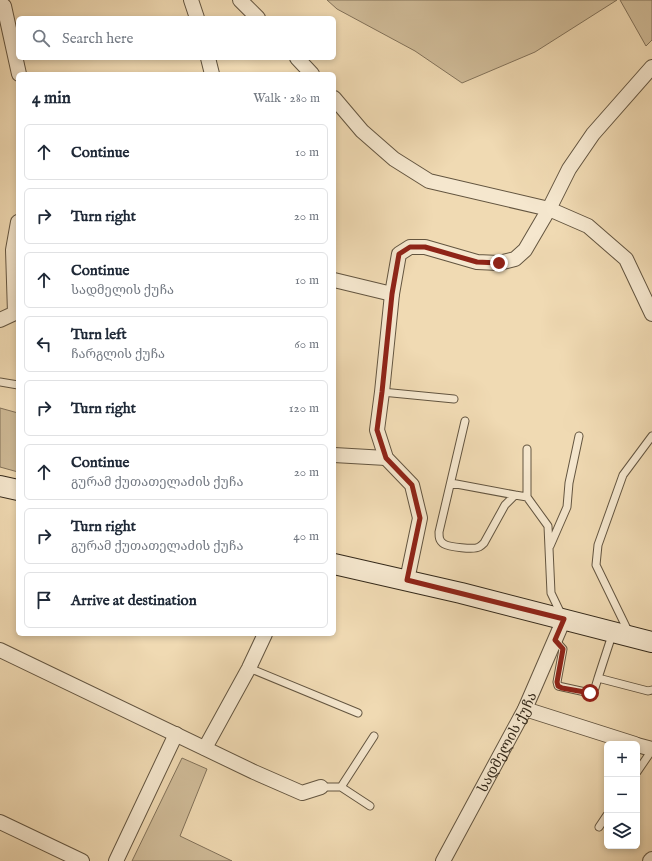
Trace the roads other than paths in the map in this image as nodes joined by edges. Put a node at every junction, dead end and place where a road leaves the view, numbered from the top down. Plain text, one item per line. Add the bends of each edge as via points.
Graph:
1 (191, 0) edge
2 (240, 0) edge
3 (0, 3) edge
4 (196, 16) edge
5 (256, 16) edge
6 (208, 60) edge
7 (299, 60) edge
8 (652, 66) edge
9 (19, 72) edge
10 (212, 72) edge
11 (310, 72) edge
12 (336, 100) edge
13 (549, 209) junction
14 (16, 233) edge
15 (336, 280) edge
16 (392, 294) junction
17 (16, 297) edge
18 (16, 313) edge
19 (652, 314) edge
20 (0, 320) edge
21 (0, 382) edge
22 (16, 385) edge
23 (382, 392) junction
24 (454, 399) dead end
25 (465, 421) dead end
26 (579, 436) dead end
27 (652, 436) edge
28 (528, 449) dead end
29 (336, 455) edge
30 (386, 458) junction
31 (450, 483) junction
32 (0, 486) edge
33 (16, 490) edge
34 (515, 495) junction
35 (527, 497) junction
36 (549, 548) junction
37 (336, 564) edge
38 (407, 580) junction
39 (564, 619) junction
40 (622, 634) junction
41 (264, 636) edge
42 (555, 640) junction
43 (652, 642) edge
44 (0, 650) edge
45 (249, 668) junction
46 (598, 678) junction
47 (652, 690) edge
48 (526, 709) junction
49 (358, 713) dead end
50 (176, 734) junction
51 (374, 736) dead end
52 (627, 741) edge
53 (640, 746) edge
54 (205, 748) junction
55 (652, 750) edge
56 (640, 768) edge
57 (321, 787) joint
58 (341, 787) junction
59 (370, 806) dead end
60 (604, 819) edge
61 (0, 822) edge
62 (598, 827) dead end
63 (82, 861) edge
64 (116, 861) edge
65 (443, 861) edge

1 - 4 street
2 - 5 street
3 - 9 street via 4,6
6 - 10 street
7 - 11 street
8 - 13 street via 593,134 569,169
12 - 13 street via 362,131 394,159 429,181
13 - 16 street via 525,250 515,259 499,263 477,262 425,247 410,247 399,254
13 - 19 street via 588,226 626,259
14 - 17 street via 13,250
15 - 16 street
16 - 23 street
18 - 20 street
21 - 22 lane
23 - 24 lane
23 - 30 street via 377,430
25 - 31 lane
26 - 36 lane via 569,483 567,508
27 - 40 lane via 623,475 598,545 596,565
28 - 35 lane
29 - 30 street
30 - 38 street via 412,485 420,518
31 - 34 lane
31 - 34 lane via 438,532 439,539 444,544 454,546 480,547 505,505
32 - 33 street
34 - 35 lane
35 - 36 lane via 548,526
36 - 39 lane via 552,593
37 - 38 street
38 - 39 street
39 - 40 street
39 - 42 street, სადმელის ქუჩა
40 - 43 street
40 - 46 lane
41 - 45 street
42 - 46 lane via 563,649 558,686 590,693 595,688
42 - 48 street, სადმელის ქუჩა
44 - 50 street
45 - 49 lane
45 - 54 street
46 - 47 lane via 648,692
48 - 52 street
48 - 65 street, სადმელის ქუჩა
50 - 54 street
50 - 64 street
51 - 58 lane
53 - 55 street
54 - 57 street via 302,792
55 - 56 lane
57 - 58 lane
58 - 59 lane
60 - 62 lane
61 - 63 street

